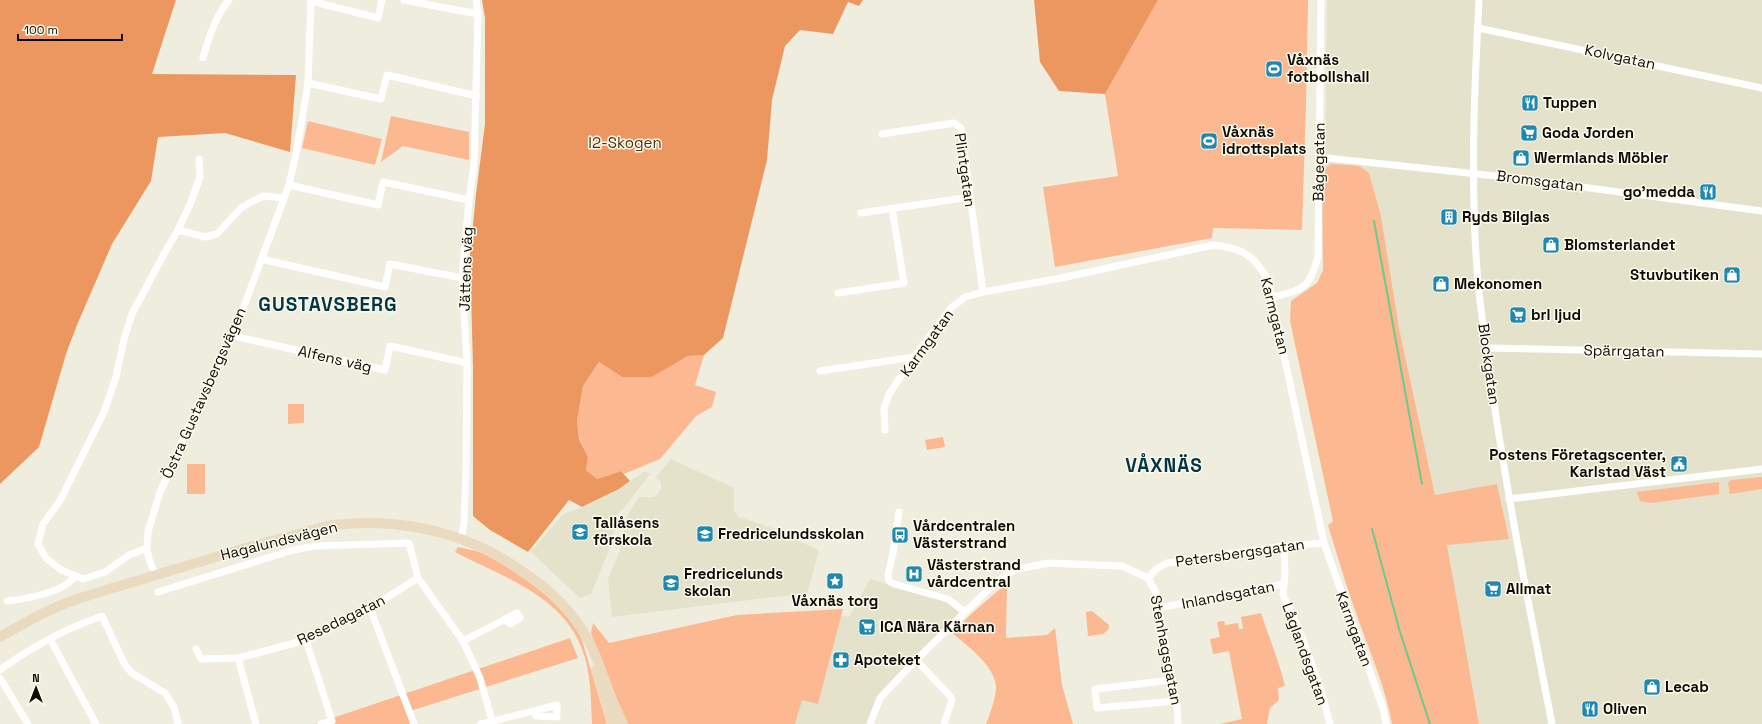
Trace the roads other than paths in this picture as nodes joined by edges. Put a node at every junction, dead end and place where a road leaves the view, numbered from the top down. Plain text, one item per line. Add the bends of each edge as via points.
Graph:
1 (229, 0) edge
2 (382, 0) edge
3 (404, 0) edge
4 (476, 0) edge
5 (1322, 0) edge
6 (1479, 0) edge
7 (311, 1) edge
8 (478, 14) junction
9 (1478, 28) junction
10 (203, 58) dead end
11 (308, 83) junction
12 (1762, 88) edge
13 (477, 96) junction
14 (882, 134) dead end
15 (1318, 157) junction
16 (199, 159) dead end
17 (1474, 173) junction
18 (288, 185) junction
19 (970, 197) junction
20 (283, 198) junction
21 (469, 200) junction
22 (892, 208) junction
23 (1762, 211) edge
24 (861, 213) dead end
25 (178, 230) junction
26 (262, 259) junction
27 (462, 278) junction
28 (983, 292) junction
29 (838, 293) dead end
30 (1273, 297) junction
31 (233, 336) junction
32 (1486, 348) junction
33 (1762, 354) edge
34 (914, 357) junction
35 (467, 363) junction
36 (820, 371) dead end
37 (885, 430) dead end
38 (1762, 469) edge
39 (1509, 499) junction
40 (899, 512) dead end
41 (461, 539) junction
42 (1324, 543) junction
43 (1284, 546) junction
44 (147, 548) junction
45 (75, 576) junction
46 (156, 576) junction
47 (418, 578) junction
48 (1148, 578) junction
49 (1284, 584) junction
50 (158, 592) dead end
51 (7, 601) dead end
52 (370, 608) junction
53 (1158, 608) junction
54 (965, 612) junction
55 (505, 619) dead end
56 (0, 637) edge
57 (50, 639) junction
58 (306, 640) junction
59 (463, 641) junction
60 (196, 649) dead end
61 (594, 656) junction
62 (238, 658) junction
63 (916, 660) junction
64 (0, 670) edge
65 (0, 678) edge
66 (1172, 680) junction
67 (1175, 701) junction
68 (533, 711) dead end
69 (493, 722) edge
70 (28, 724) edge
71 (96, 724) edge
72 (178, 724) edge
73 (256, 724) edge
74 (321, 724) edge
75 (414, 724) edge
76 (481, 724) edge
77 (613, 724) edge
78 (623, 724) edge
79 (870, 724) edge
80 (944, 724) edge
81 (1178, 724) edge
82 (1330, 724) edge
83 (1386, 724) edge
84 (1552, 724) edge

1 - 10 street via 220,11
2 - 7 street via 378,18
3 - 8 street
4 - 8 street, Jättens väg
5 - 15 street, Bågegatan
6 - 9 street, Blockgatan
7 - 11 street, Östra Gustavsbergsvägen
8 - 13 street, Jättens väg
9 - 12 street, Kolvgatan
9 - 17 street, Blockgatan
11 - 13 street via 381,99 387,75
11 - 18 street, Östra Gustavsbergsvägen
13 - 21 street, Jättens väg via 474,163
14 - 19 street, Plintgatan via 954,123 961,128
15 - 17 street, Bromsgatan
15 - 30 street, Bågegatan via 1318,257 1313,276 1300,290
16 - 25 street via 200,177
17 - 23 street, Bromsgatan
17 - 32 street, Blockgatan via 1478,282
18 - 20 street, Östra Gustavsbergsvägen
18 - 21 street via 378,205 383,182
19 - 22 street
19 - 28 street, Plintgatan
20 - 25 street via 264,196 253,201 241,208 218,234 205,237
20 - 26 street, Östra Gustavsbergsvägen
21 - 27 street, Jättens väg
22 - 24 street
22 - 29 street via 904,283
25 - 45 street via 132,314 104,412 60,501 43,524 38,544 46,558 61,570
26 - 27 street via 385,286 390,264
26 - 31 street, Östra Gustavsbergsvägen
27 - 35 street, Jättens väg
28 - 30 street, Karmgatan via 1214,246 1244,252 1259,264 1268,280
28 - 34 street, Karmgatan via 965,297 951,308
30 - 42 street, Karmgatan
31 - 35 street, Alfens väg via 385,370 390,346
31 - 44 street, Östra Gustavsbergsvägen via 194,414 159,495 148,532
32 - 33 street, Spärrgatan
32 - 39 street, Blockgatan
34 - 36 street
34 - 37 street, Karmgatan via 885,402
35 - 41 street, Jättens väg via 466,472
38 - 39 street
39 - 84 street, Blockgatan
40 - 54 street via 889,581 948,599
41 - 46 street, Hagalundsvägen via 403,525 358,523 331,526 267,542
41 - 61 street, Hagalundsvägen via 489,551 549,591 581,627
42 - 43 street, Petersbergsgatan
42 - 83 street, Karmgatan via 1383,708
43 - 48 street, Petersbergsgatan via 1167,563 1156,569
43 - 49 street, Inlandsgatan
44 - 45 street via 129,555 105,572 83,579
44 - 46 street, Östra Gustavsbergsvägen
45 - 51 street via 72,581 44,594
46 - 56 street, Hagalundsvägen via 69,602 35,617
47 - 50 street via 409,543 315,546 293,550
47 - 52 street, Resedagatan
47 - 59 street
48 - 53 street, Stenhagsgatan via 1155,591
48 - 54 street via 1122,566 1048,563 1034,565 1014,570 995,583
49 - 53 street, Inlandsgatan
49 - 82 street, Låglandsgatan via 1283,595 1322,693
52 - 58 street, Resedagatan
52 - 75 street
53 - 66 street, Stenhagsgatan
54 - 63 street
55 - 59 street
57 - 64 street
57 - 71 street
57 - 72 street via 72,626 102,616 125,665 132,673 165,693 174,707
58 - 62 street, Resedagatan
58 - 74 street via 332,720
59 - 69 street via 480,678
60 - 62 street, Resedagatan via 200,659
61 - 77 street, Hagalundsvägen via 599,684
61 - 78 street, Hagalundsvägen
62 - 73 street
63 - 79 street via 880,698
63 - 80 street via 952,700
65 - 70 street
66 - 67 street, Stenhagsgatan
66 - 67 street via 1096,689 1097,708
67 - 81 street, Stenhagsgatan
68 - 69 street
69 - 76 street

